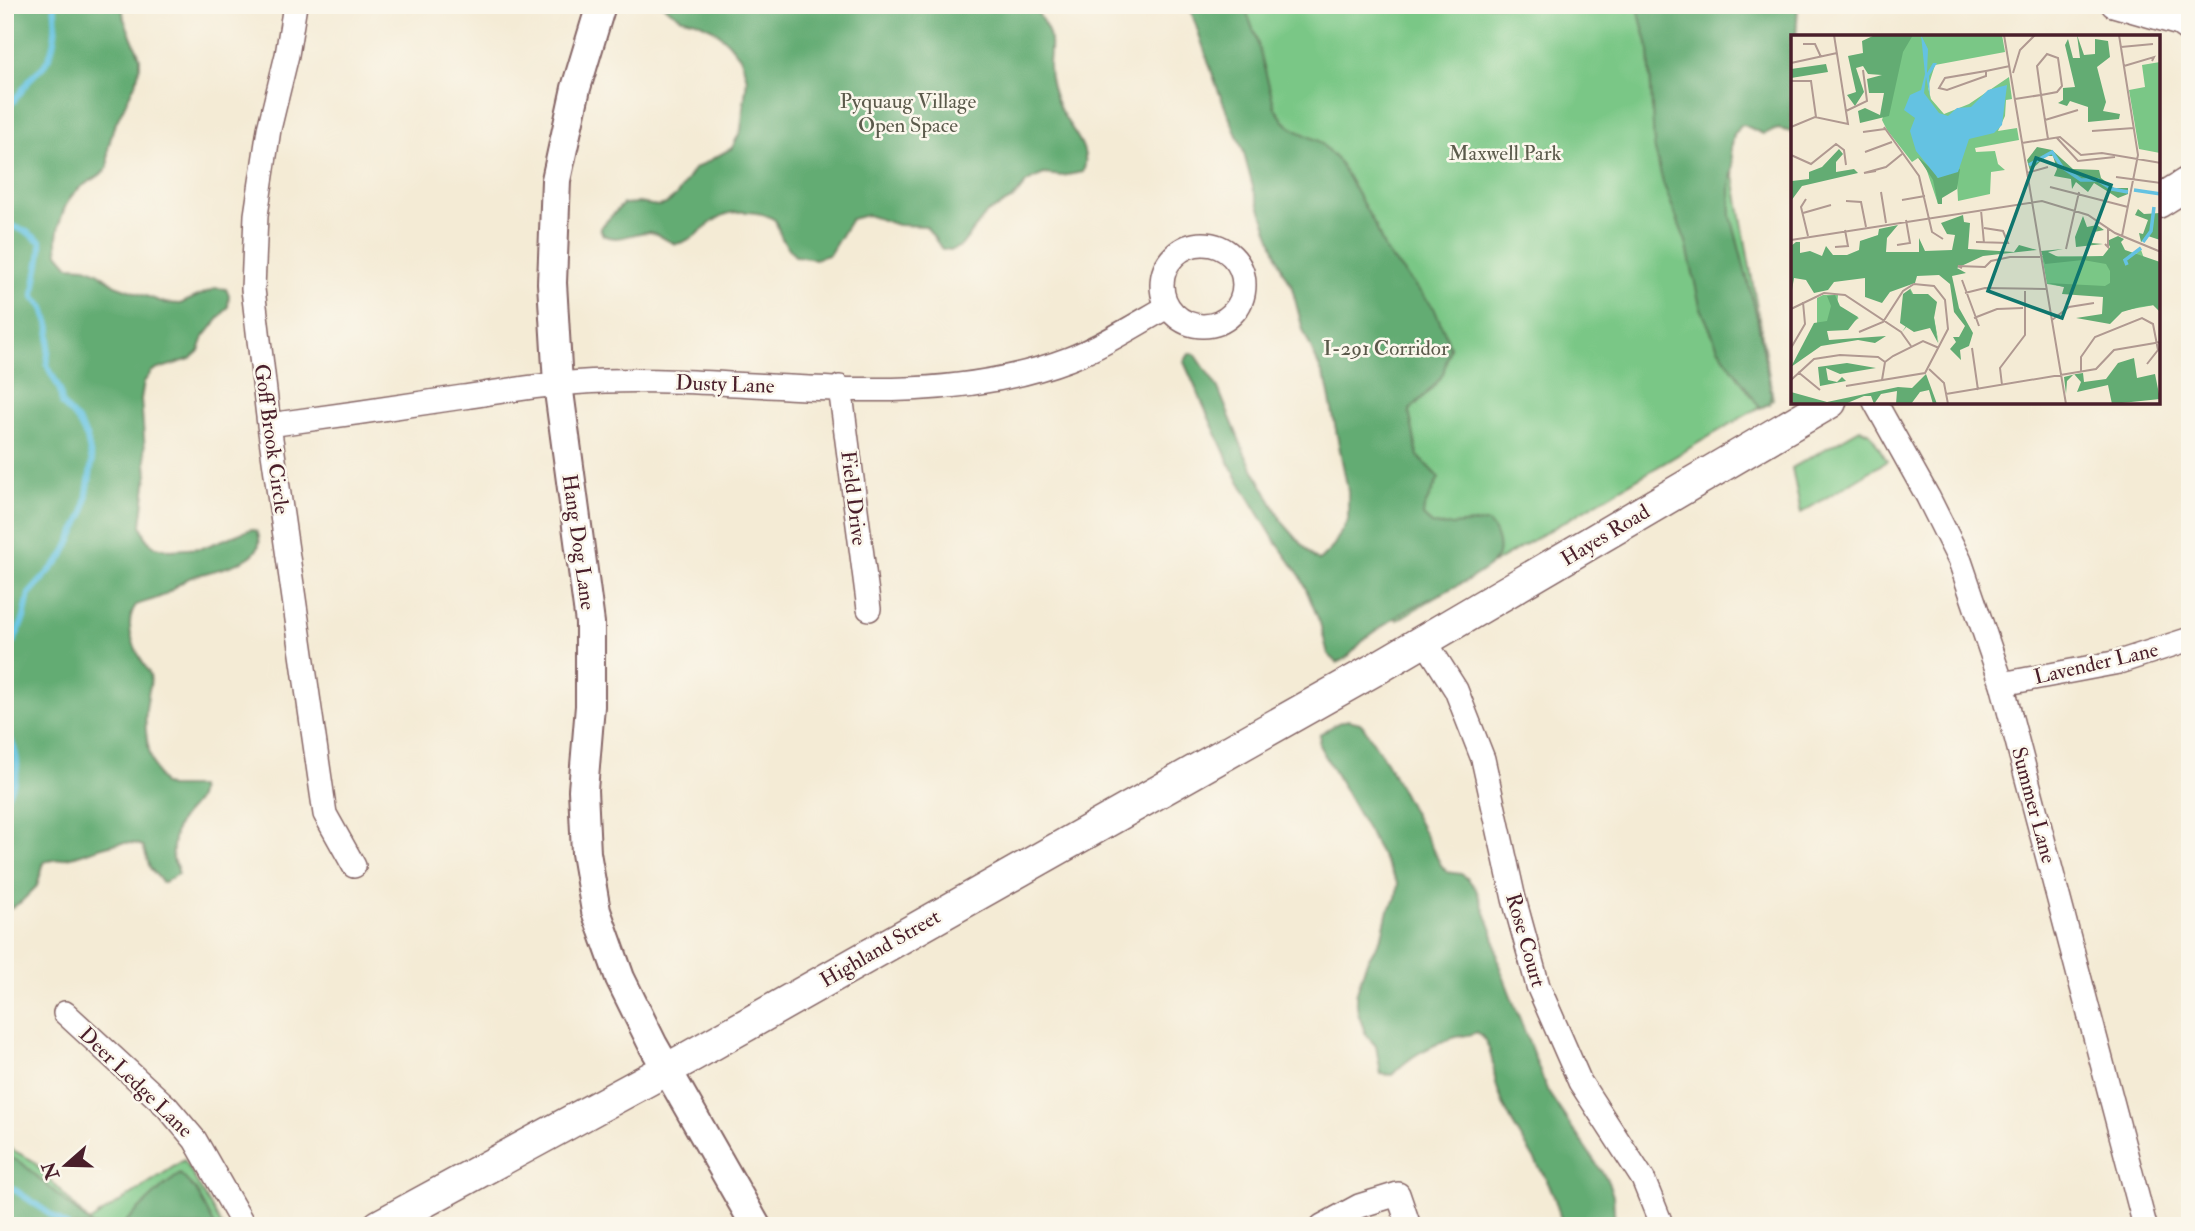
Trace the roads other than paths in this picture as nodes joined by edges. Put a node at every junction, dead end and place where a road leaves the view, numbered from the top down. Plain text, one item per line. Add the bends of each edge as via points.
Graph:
1 (295, 5) edge
2 (601, 5) edge
3 (2113, 5) edge
4 (2190, 32) edge
5 (2190, 182) edge
6 (2160, 201) edge
7 (1167, 307) dead end
8 (558, 384) junction
9 (840, 387) junction
10 (1827, 404) edge
11 (1876, 404) edge
12 (269, 425) junction
13 (869, 609) dead end
14 (2190, 639) edge
15 (1425, 641) junction
16 (1379, 667) joint
17 (2002, 684) junction
18 (354, 866) dead end
19 (65, 1013) dead end
20 (667, 1069) junction
21 (244, 1226) edge
22 (379, 1226) edge
23 (756, 1226) edge
24 (1322, 1226) edge
25 (1409, 1226) edge
26 (1662, 1226) edge
27 (2145, 1226) edge

1 - 12 street, Goff Brook Circle via 256,215 253,289
2 - 8 street, Hang Dog Lane via 576,88 556,180 552,283
3 - 4 street via 2179,24
5 - 6 main road
7 - 9 street, Dusty Lane via 1071,359 1016,376 927,389
8 - 9 street, Dusty Lane via 607,381
8 - 12 street, Dusty Lane
8 - 20 street, Hang Dog Lane via 590,623 583,790 586,853 596,911 620,978
9 - 13 street, Field Drive
10 - 15 main road, Hayes Road
11 - 17 street, Summer Lane via 1960,561
12 - 18 street, Goff Brook Circle via 325,814
14 - 17 street, Lavender Lane via 2119,662
15 - 16 main road, Hayes Road
15 - 26 street, Rose Court via 1456,690 1483,759 1538,986 1580,1082 1643,1179
16 - 20 main road, Highland Street
17 - 27 street, Summer Lane
19 - 21 street, Deer Ledge Lane via 167,1107 195,1140
20 - 22 main road, Highland Street
20 - 23 street, Hang Dog Lane
24 - 25 street via 1359,1206 1398,1194

